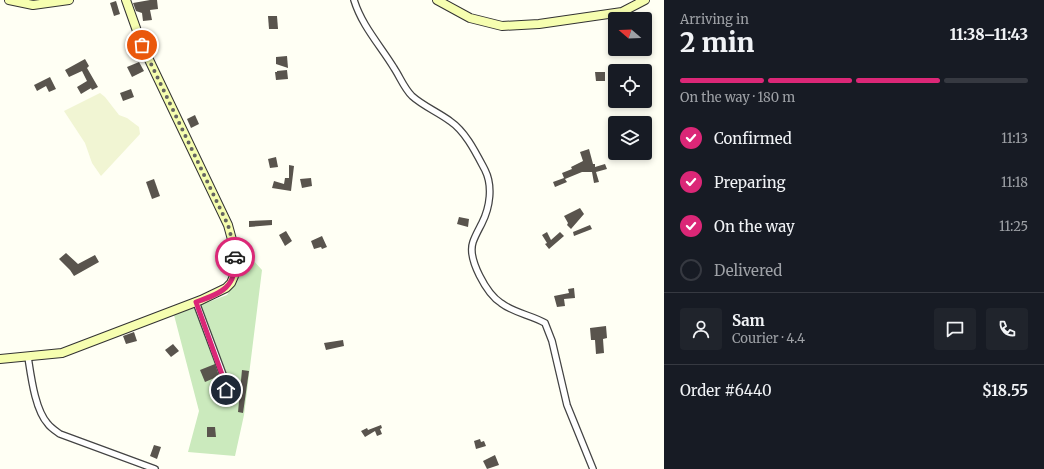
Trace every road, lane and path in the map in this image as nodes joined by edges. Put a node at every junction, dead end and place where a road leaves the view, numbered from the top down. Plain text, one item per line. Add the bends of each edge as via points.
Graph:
1 (9, 0) edge
2 (69, 0) edge
3 (126, 0) edge
4 (354, 0) edge
5 (437, 0) edge
6 (645, 0) edge
7 (196, 302) junction
8 (28, 357) junction
9 (0, 359) edge
10 (224, 380) dead end
11 (155, 469) edge
12 (593, 469) edge

1 - 2 street via 33,6
3 - 7 street via 142,45 228,225 234,247 231,283 226,288
4 - 12 street via 365,25 405,88 460,130 486,172 489,197 483,221 472,243 482,283 499,302 545,323 552,341 567,405
5 - 6 street via 470,18 502,26 539,24 622,12
7 - 8 street via 62,353
7 - 10 street
8 - 9 street
8 - 11 street via 34,392 40,411 48,424 60,434

